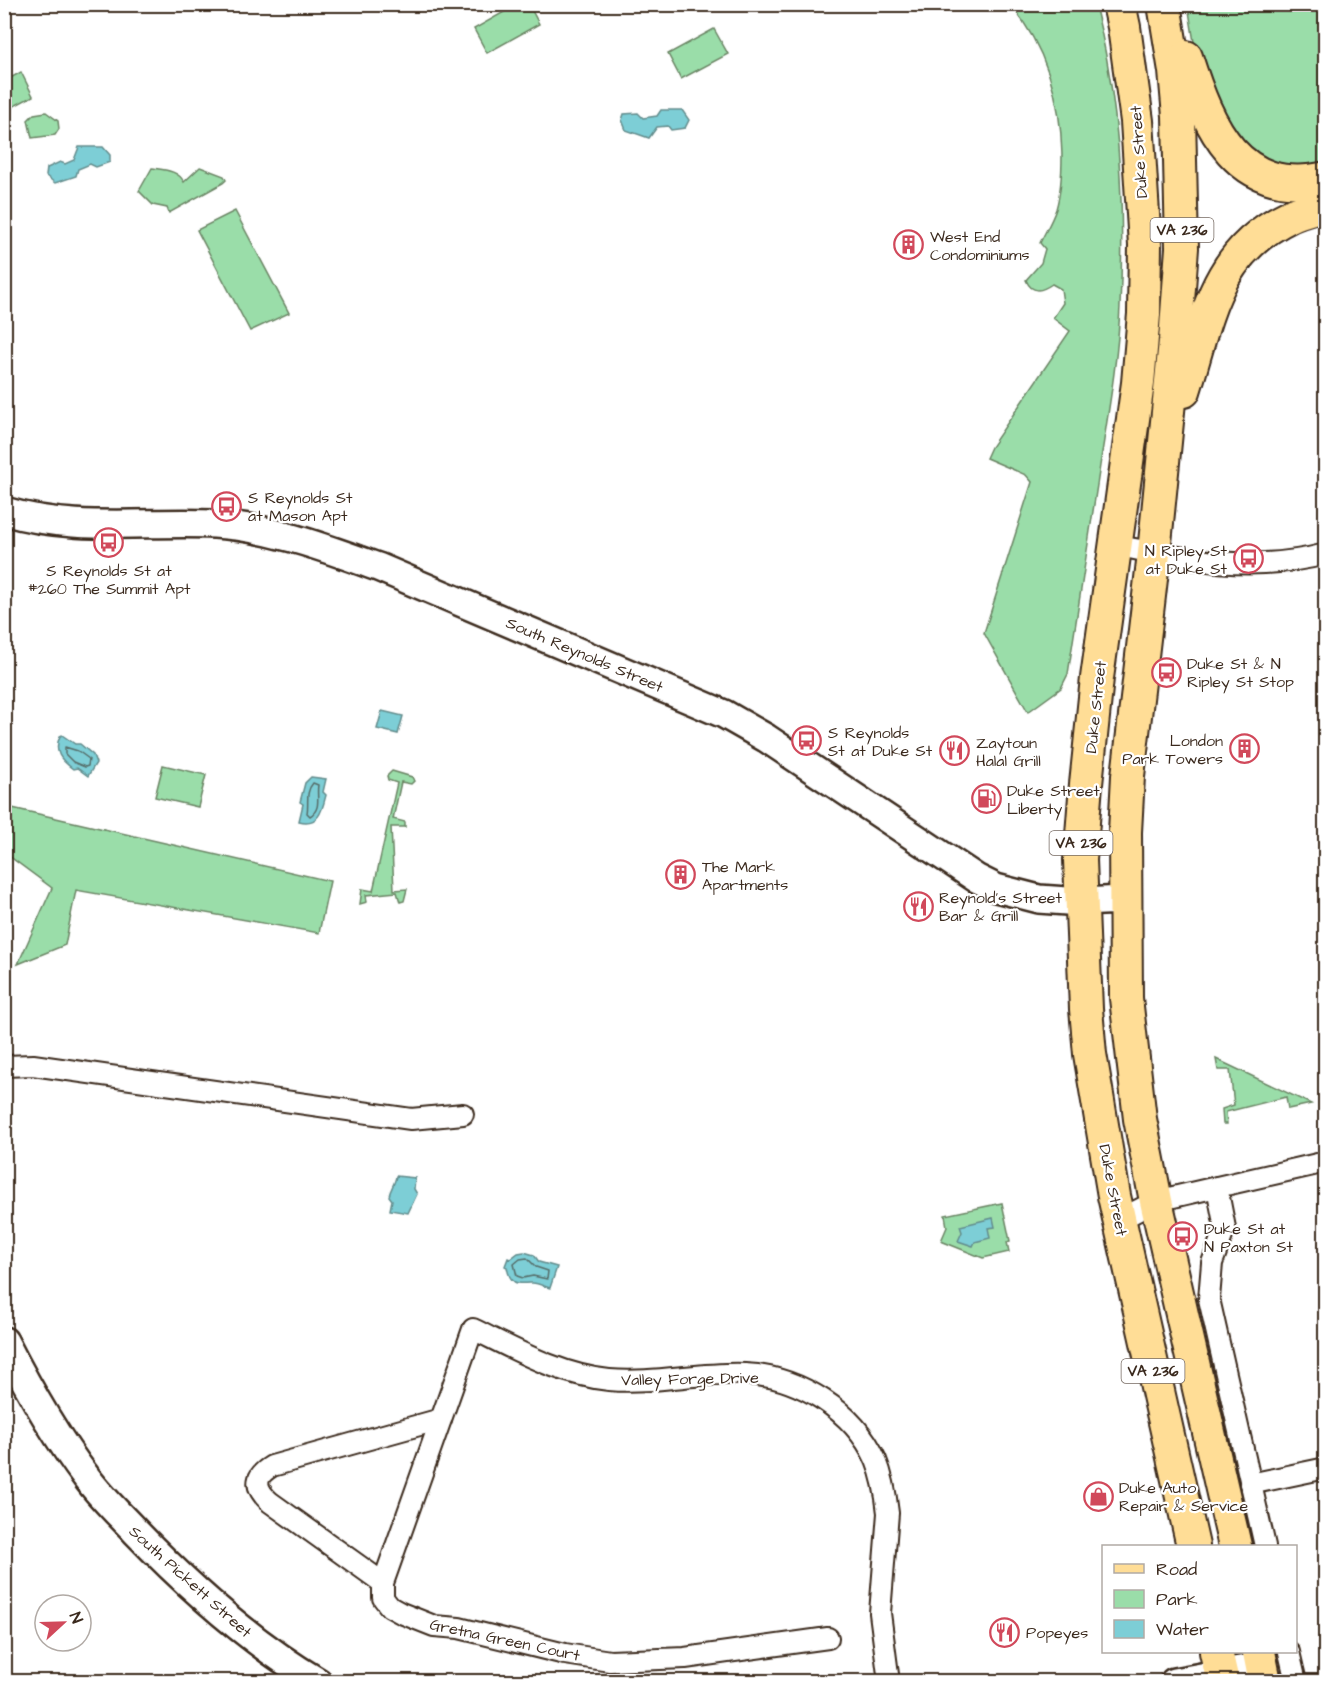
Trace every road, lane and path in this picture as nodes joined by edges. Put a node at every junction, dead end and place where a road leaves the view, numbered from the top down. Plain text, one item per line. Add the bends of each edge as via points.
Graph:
1 (1119, 4) edge
2 (1164, 4) edge
3 (1170, 4) edge
4 (1326, 178) edge
5 (1326, 204) edge
6 (1163, 455) junction
7 (4, 511) edge
8 (1115, 545) junction
9 (1154, 553) junction
10 (1326, 554) edge
11 (1125, 900) junction
12 (1080, 902) junction
13 (4, 1066) edge
14 (463, 1114) dead end
15 (1326, 1162) edge
16 (1218, 1187) junction
17 (1156, 1201) junction
18 (1117, 1208) junction
19 (4, 1341) edge
20 (441, 1419) junction
21 (1326, 1468) edge
22 (1250, 1484) junction
23 (1193, 1545) edge
24 (1235, 1545) edge
25 (1264, 1545) edge
26 (383, 1583) junction
27 (828, 1638) dead end
28 (1269, 1663) edge
29 (1220, 1669) edge
30 (318, 1682) edge
31 (889, 1682) edge
32 (1174, 1682) edge
33 (1296, 1682) edge

1 - 8 main road, Duke Street / VA 236 via 1137,121 1144,314
2 - 6 main road, VA 236 via 1179,116 1182,248
3 - 4 main road via 1205,112 1226,146 1250,167 1273,179 1305,183
5 - 6 main road via 1278,223 1250,244 1226,270 1205,317
6 - 9 main road, VA 236
7 - 12 street, South Reynolds Street via 56,523 215,524 264,531 387,570 709,706 766,738 996,888 1039,899
8 - 9 street
8 - 12 main road, Duke Street / VA 236 via 1086,784
9 - 10 street via 1253,564
9 - 11 main road, VA 236 via 1128,776
11 - 12 street, South Reynolds Street
11 - 17 main road, VA 236 via 1128,1018 1140,1119
12 - 18 main road, Duke Street / VA 236 via 1090,1054
13 - 14 street via 33,1065 411,1119
15 - 16 street
16 - 17 street
16 - 22 street via 1225,1228 1212,1263 1209,1299
17 - 18 street
17 - 24 main road, VA 236
18 - 23 main road, Duke Street / VA 236
19 - 30 street, South Pickett Street via 52,1427 87,1478 122,1518 219,1610 262,1645
20 - 26 street
20 - 26 street via 272,1466 259,1477 260,1490 270,1502
20 - 31 street, Valley Forge Drive via 472,1329 550,1365 592,1377 631,1380 764,1375 818,1397 845,1416 867,1445 885,1490 888,1513 880,1613
21 - 22 street
22 - 25 street
26 - 27 street, Gretna Green Court via 382,1598 390,1607 434,1626 610,1661 685,1658
28 - 29 street
28 - 33 street
29 - 32 street

